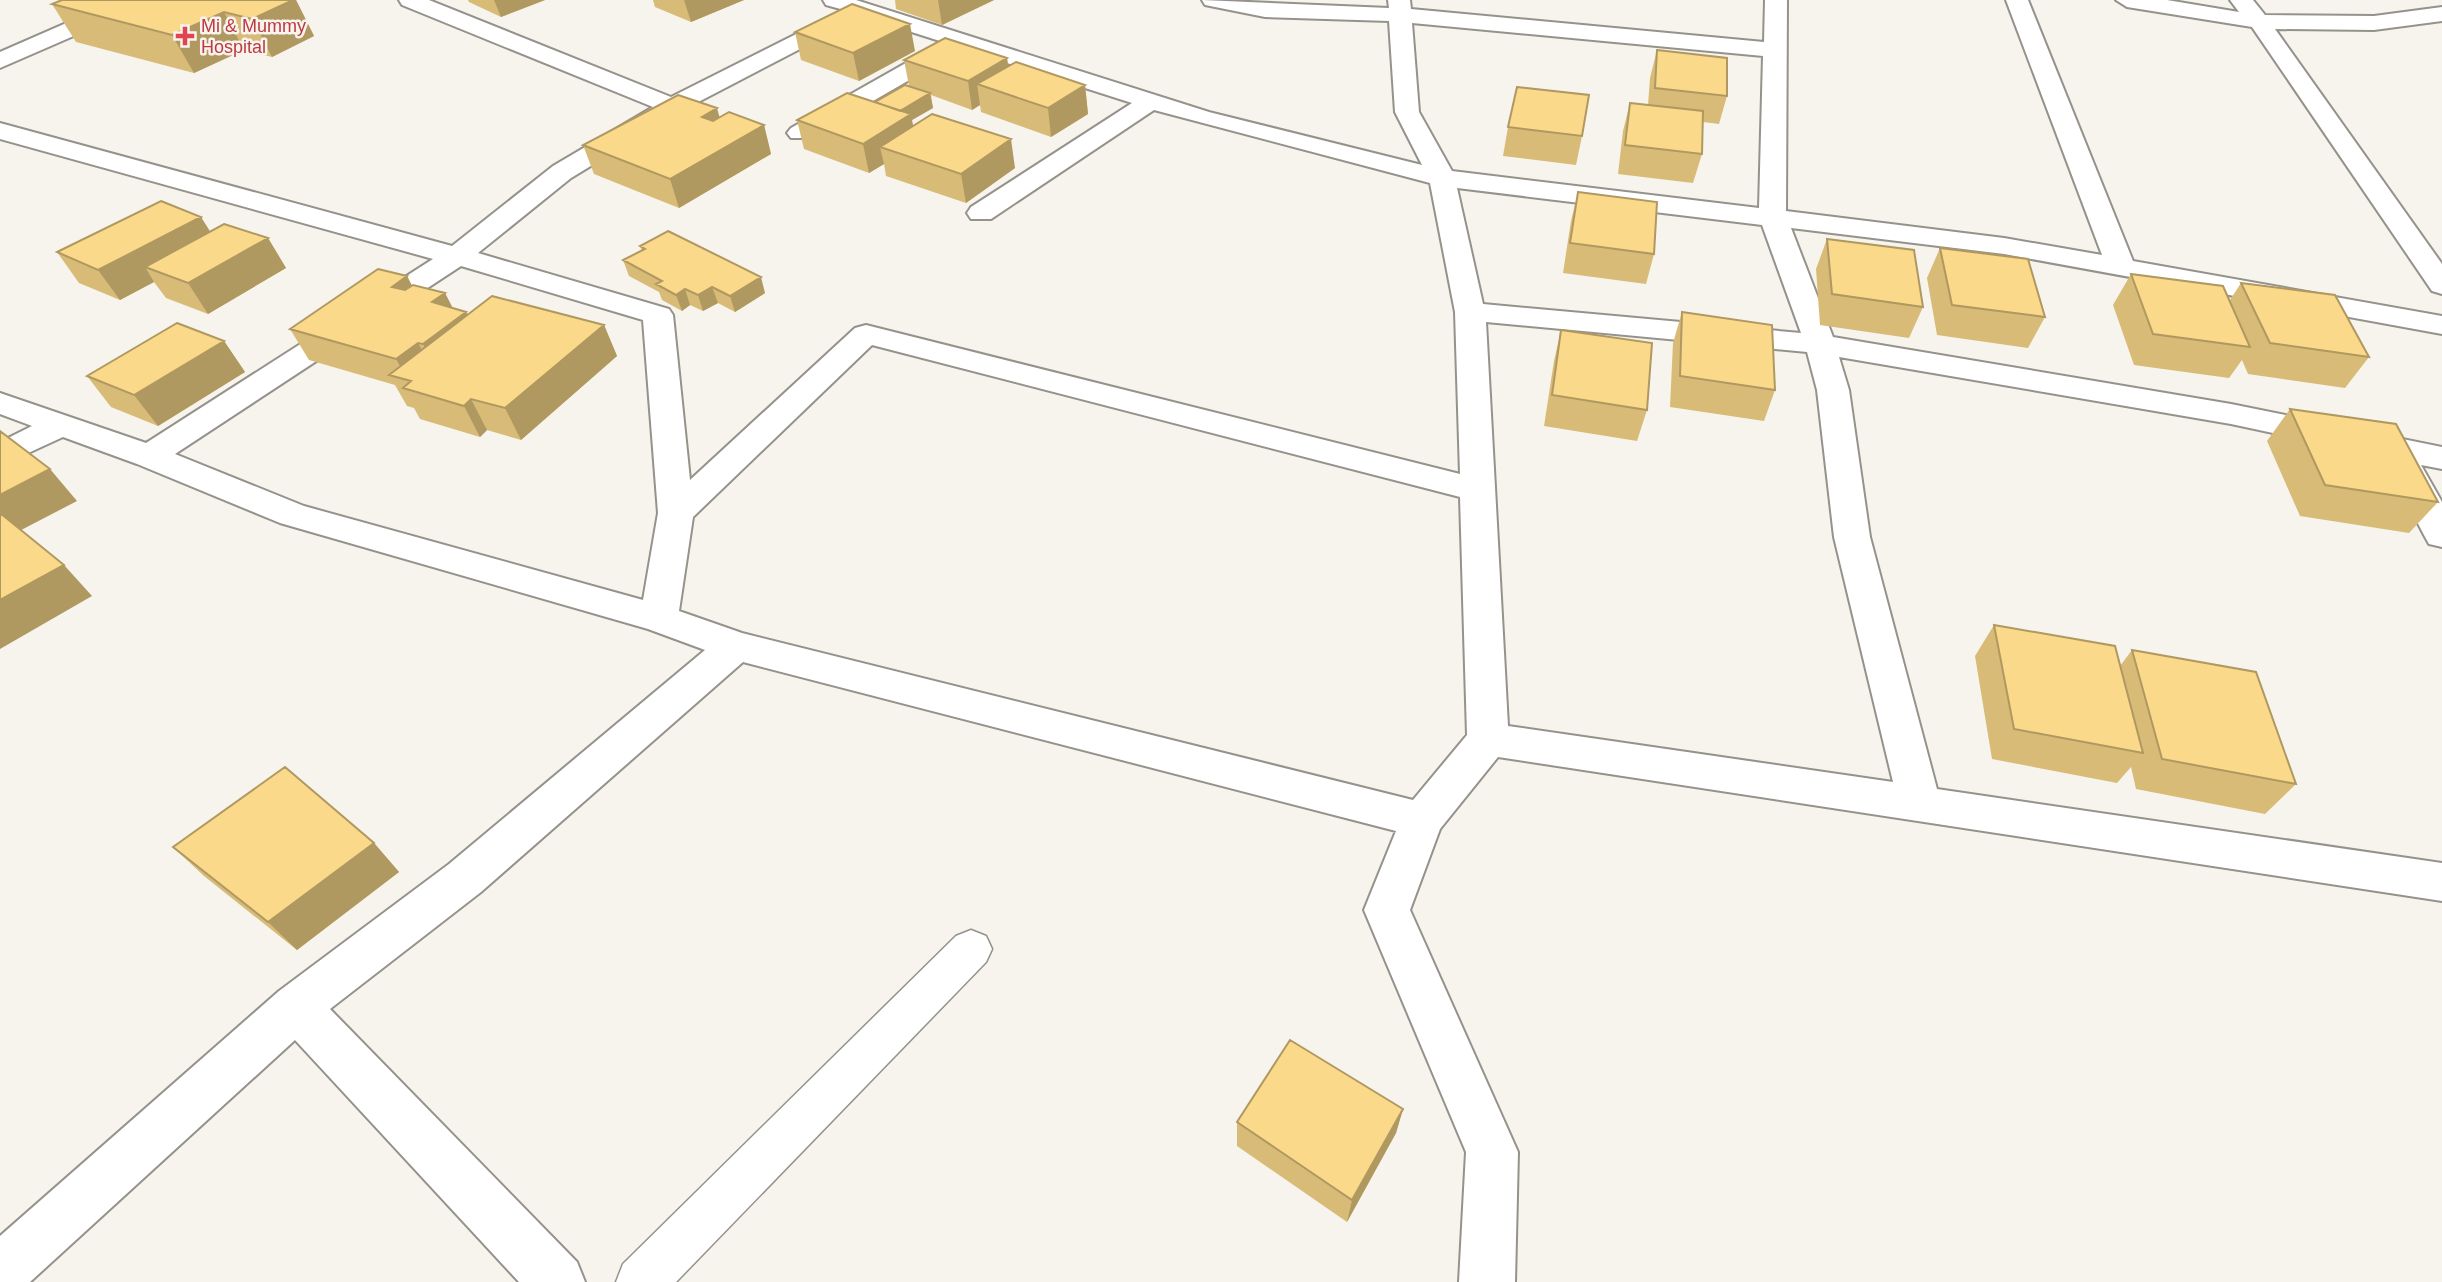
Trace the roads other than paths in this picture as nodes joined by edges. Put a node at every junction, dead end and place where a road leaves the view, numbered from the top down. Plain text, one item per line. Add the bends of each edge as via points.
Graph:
1 (137, 0) edge
2 (410, 0) edge
3 (834, 0) edge
4 (1213, 0) edge
5 (1776, 0) edge
6 (2017, 0) edge
7 (2127, 0) edge
8 (2241, 0) edge
9 (1400, 7) edge
10 (861, 9) junction
11 (2442, 14) edge
12 (2259, 22) junction
13 (960, 42) junction
14 (1774, 50) junction
15 (0, 61) edge
16 (1150, 102) junction
17 (672, 106) junction
18 (0, 131) edge
19 (800, 133) edge
20 (1443, 178) junction
21 (981, 213) dead end
22 (1772, 216) junction
23 (457, 256) junction
24 (2121, 267) junction
25 (2442, 285) edge
26 (1470, 312) junction
27 (2442, 326) edge
28 (1820, 344) junction
29 (0, 402) edge
30 (63, 424) junction
31 (2396, 449) junction
32 (0, 455) edge
33 (149, 456) junction
34 (2442, 458) edge
35 (1477, 490) junction
36 (676, 513) junction
37 (2442, 535) edge
38 (659, 618) junction
39 (736, 646) junction
40 (1488, 739) junction
41 (1919, 803) junction
42 (1422, 820) junction
43 (2442, 881) edge
44 (971, 950) dead end
45 (296, 1007) junction
46 (0, 1272) edge
47 (556, 1282) edge
48 (641, 1282) edge
49 (1487, 1282) edge

1 - 15 street
2 - 17 street
3 - 10 street
4 - 9 street via 1265,10
5 - 14 street
6 - 24 street
7 - 12 street
8 - 12 street
9 - 14 street
9 - 20 street via 1407,112
10 - 13 street
10 - 17 street
11 - 12 street via 2374,23
12 - 25 street
13 - 16 street
13 - 19 street
14 - 22 street
16 - 20 street
16 - 21 street
17 - 23 street via 562,172
18 - 23 street
20 - 22 street
20 - 26 street
22 - 24 street via 2004,246
22 - 28 street
23 - 33 street
23 - 36 street via 657,315
24 - 27 street
26 - 28 street
26 - 35 street
28 - 31 street via 2231,414
28 - 41 street via 1833,390 1852,537
29 - 30 street
30 - 32 street
30 - 33 street
31 - 34 street
31 - 37 street
33 - 38 street via 292,516
35 - 36 street via 866,334
35 - 40 street
36 - 38 street
38 - 39 street
39 - 42 street
39 - 45 street via 465,878
40 - 41 street
40 - 42 street
41 - 43 street
42 - 49 street via 1387,910 1492,1152
44 - 48 lane
45 - 46 street
45 - 47 street

